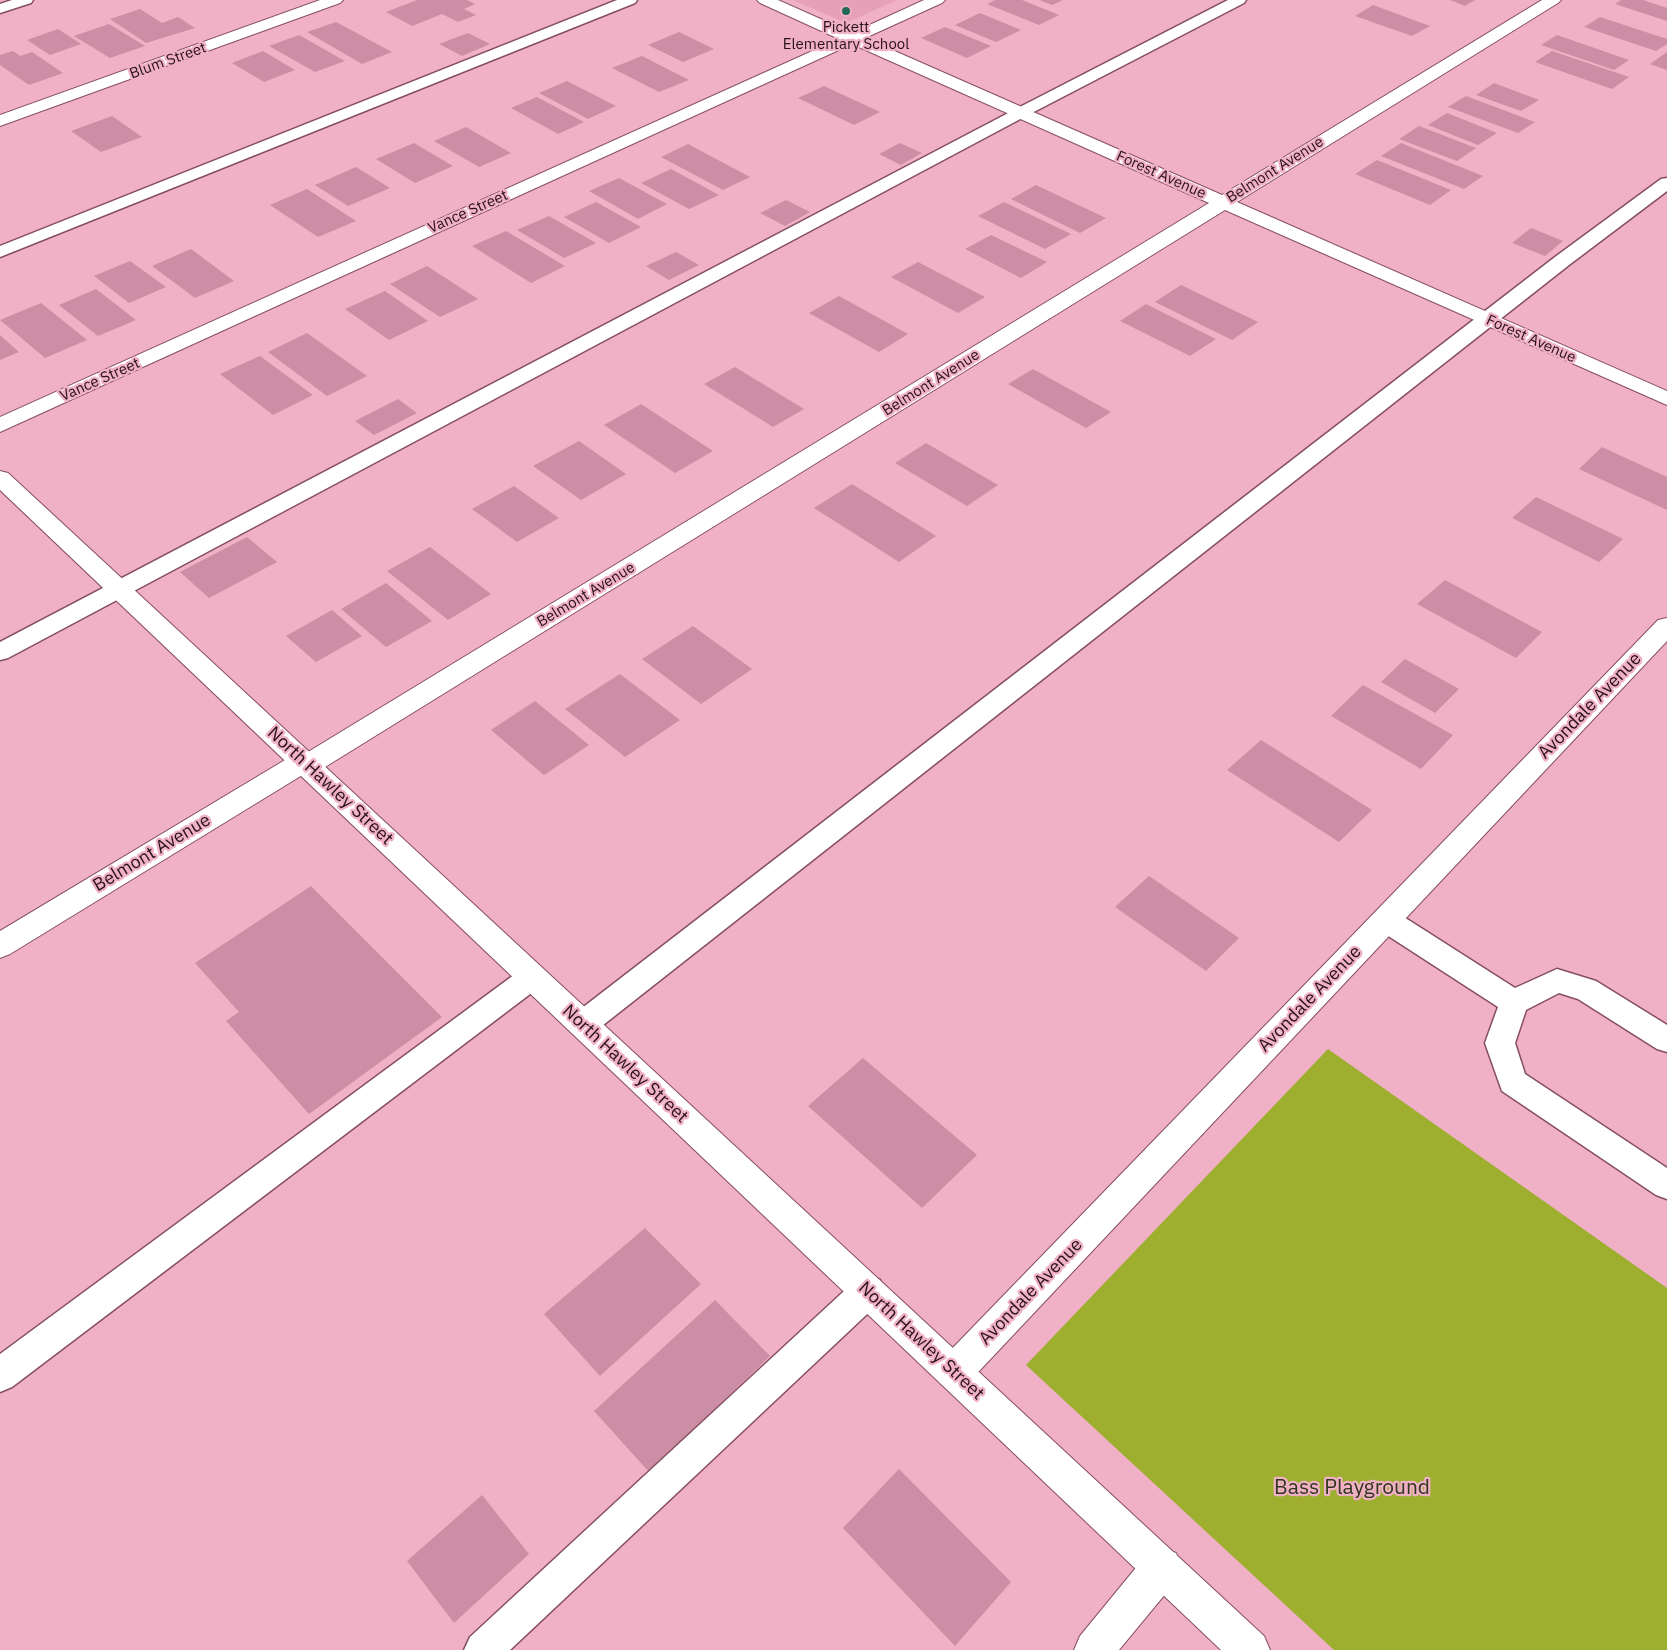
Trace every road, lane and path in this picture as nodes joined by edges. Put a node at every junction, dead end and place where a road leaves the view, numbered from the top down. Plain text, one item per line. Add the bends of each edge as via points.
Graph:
1 (26, 0) edge
2 (335, 0) edge
3 (630, 0) edge
4 (765, 0) edge
5 (937, 0) edge
6 (1239, 0) edge
7 (1553, 0) edge
8 (0, 9) edge
9 (852, 38) junction
10 (1020, 112) junction
11 (0, 121) edge
12 (1667, 183) edge
13 (1222, 202) junction
14 (0, 252) edge
15 (1488, 320) junction
16 (1667, 399) edge
17 (0, 425) edge
18 (0, 478) edge
19 (120, 589) junction
20 (1667, 626) edge
21 (0, 652) edge
22 (306, 763) junction
23 (1386, 920) junction
24 (0, 946) edge
25 (532, 977) junction
26 (1514, 1002) junction
27 (583, 1024) junction
28 (1667, 1040) edge
29 (1667, 1185) edge
30 (868, 1292) junction
31 (954, 1372) junction
32 (0, 1375) edge
33 (1162, 1567) junction
34 (483, 1650) edge
35 (1094, 1650) edge
36 (1250, 1650) edge

1 - 8 lane
2 - 11 street, Blum Street
3 - 14 lane
4 - 9 street, Forest Avenue
5 - 9 street, Vance Street
6 - 10 lane
7 - 13 street, Belmont Avenue
9 - 10 street, Forest Avenue
9 - 17 street, Vance Street
10 - 13 street, Forest Avenue
10 - 19 lane
12 - 15 lane
13 - 15 street, Forest Avenue
13 - 22 street, Belmont Avenue
15 - 16 street, Forest Avenue
15 - 27 lane
18 - 19 street, North Hawley Street
19 - 21 lane
19 - 22 street, North Hawley Street
20 - 23 street, Avondale Avenue
22 - 24 street, Belmont Avenue
22 - 25 street, North Hawley Street
23 - 26 lane
23 - 31 street, Avondale Avenue
25 - 27 street, North Hawley Street
25 - 32 lane
26 - 28 lane via 1557,981 1586,989
26 - 29 lane via 1500,1043 1513,1082
27 - 30 street, North Hawley Street
30 - 31 street, North Hawley Street
30 - 34 lane
31 - 33 street, North Hawley Street
33 - 35 street
33 - 36 street, North Hawley Street

